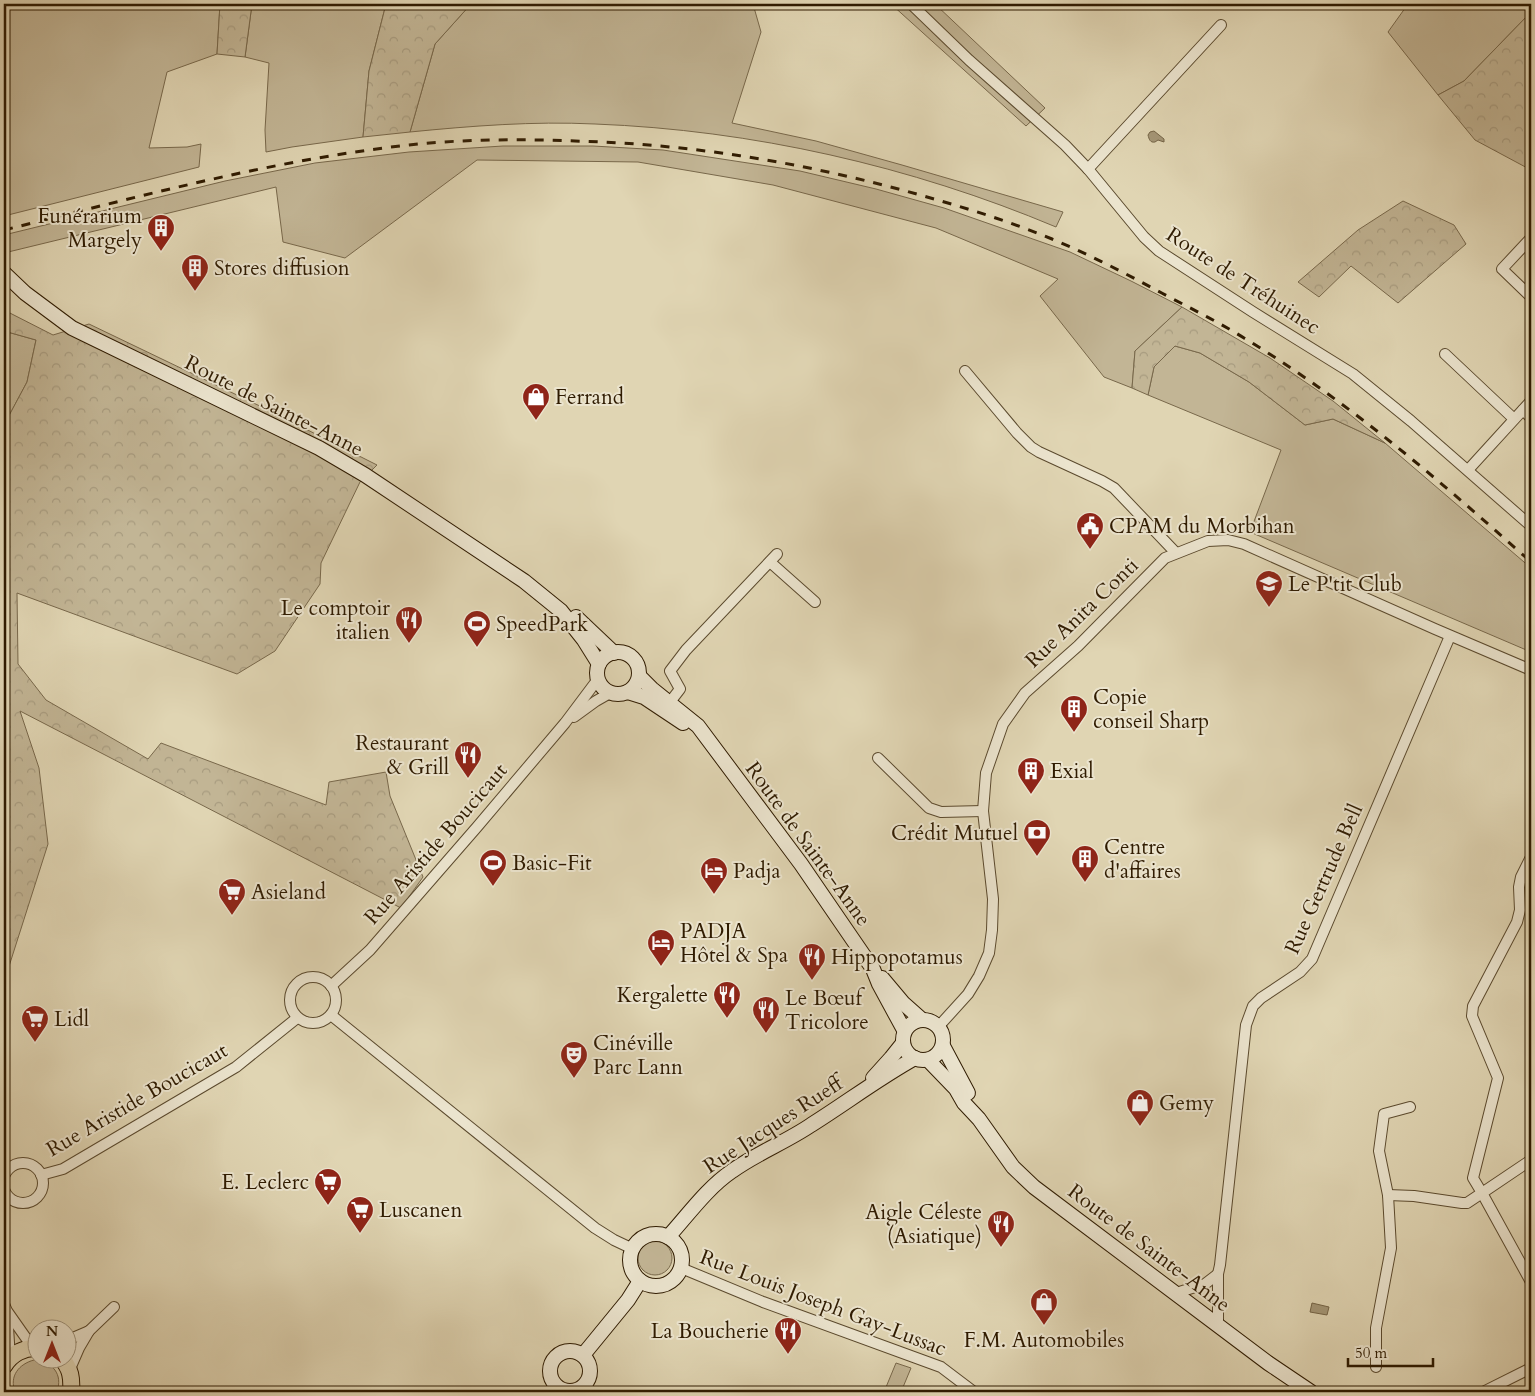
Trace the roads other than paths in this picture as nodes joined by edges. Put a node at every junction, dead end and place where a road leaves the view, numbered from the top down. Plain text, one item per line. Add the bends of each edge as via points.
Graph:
1 (911, 4) edge
2 (1221, 25) dead end
3 (1088, 169) junction
4 (1531, 238) edge
5 (4, 273) edge
6 (1531, 297) edge
7 (1445, 354) dead end
8 (965, 371) dead end
9 (1531, 401) edge
10 (1523, 410) junction
11 (1531, 418) edge
12 (1514, 419) junction
13 (1468, 470) junction
14 (1531, 526) edge
15 (1176, 553) junction
16 (524, 581) junction
17 (815, 602) dead end
18 (1450, 636) junction
19 (614, 652) junction
20 (599, 664) junction
21 (1531, 670) edge
22 (639, 676) junction
23 (598, 679) junction
24 (610, 692) junction
25 (628, 692) junction
26 (670, 702) junction
27 (565, 723) junction
28 (709, 742) junction
29 (878, 758) dead end
30 (983, 811) junction
31 (1531, 857) edge
32 (873, 969) junction
33 (331, 986) junction
34 (331, 1015) junction
35 (297, 1018) junction
36 (921, 1019) junction
37 (939, 1026) junction
38 (904, 1036) junction
39 (943, 1046) junction
40 (921, 1059) junction
41 (860, 1092) junction
42 (1410, 1107) dead end
43 (979, 1119) junction
44 (1531, 1160) edge
45 (42, 1175) junction
46 (1482, 1193) junction
47 (1388, 1195) junction
48 (7, 1200) edge
49 (668, 1237) junction
50 (633, 1248) junction
51 (681, 1268) junction
52 (1218, 1274) junction
53 (640, 1281) junction
54 (1531, 1282) edge
55 (1176, 1294) junction
56 (6, 1307) edge
57 (114, 1308) dead end
58 (1218, 1324) junction
59 (89, 1331) junction
60 (78, 1336) edge
61 (28, 1338) edge
62 (28, 1349) edge
63 (78, 1349) edge
64 (583, 1355) junction
65 (7, 1362) edge
66 (1376, 1367) dead end
67 (66, 1368) edge
68 (1531, 1368) edge
69 (554, 1389) edge
70 (71, 1392) edge
71 (974, 1392) edge
72 (1311, 1392) edge
73 (1483, 1392) edge

1 - 3 street, Route de Tréhuinec
2 - 3 street
3 - 13 street, Route de Tréhuinec via 1144,237 1160,251 1353,374
4 - 6 street via 1502,269
5 - 16 main road, Route de Sainte-Anne via 72,328 319,448
7 - 12 street
8 - 15 street via 1031,447 1114,488
9 - 10 street
10 - 11 street
10 - 12 street
12 - 13 street
13 - 14 street, Route de Tréhuinec
15 - 18 street, Rue Anita Conti via 1208,541 1228,540 1244,544
15 - 30 street, Rue Anita Conti via 1165,558 1014,709 1004,724 986,773
16 - 19 main road, Route de Sainte-Anne via 558,600
16 - 20 main road, Route de Sainte-Anne via 561,611
17 - 26 street via 774,558 670,670 680,688
18 - 21 street, Rue Anita Conti
18 - 52 street, Rue Gertrude Bell via 1312,958 1300,972 1253,1006 1246,1025
19 - 20 main road
19 - 22 main road via 633,657
20 - 23 main road
22 - 25 main road via 638,682
22 - 26 main road, Route de Sainte-Anne
23 - 24 main road
23 - 27 street, Rue Aristide Boucicaut
24 - 25 main road
24 - 27 street, Rue Aristide Boucicaut
25 - 28 main road, Route de Sainte-Anne via 644,697
26 - 28 main road, Route de Sainte-Anne via 698,726
27 - 33 street, Rue Aristide Boucicaut via 370,950
28 - 32 main road, Route de Sainte-Anne via 801,864
29 - 30 street via 929,808 941,812
30 - 37 street, Rue Anita Conti via 993,899 989,953 968,994
31 - 46 street via 1520,882 1517,922 1473,1006 1472,1016 1498,1078 1473,1178
32 - 36 main road, Route de Sainte-Anne
32 - 38 main road, Route de Sainte-Anne
33 - 34 street via 336,1000
33 - 35 street via 314,977 296,983 289,1001
34 - 35 street via 314,1024
34 - 50 street via 587,1222
35 - 45 street, Rue Aristide Boucicaut via 236,1067 63,1169
36 - 37 main road
36 - 38 main road via 911,1023
37 - 39 main road
38 - 40 main road via 905,1049
38 - 41 main road, Rue Jacques Rueff via 891,1058
39 - 40 main road via 937,1055
39 - 43 main road, Route de Sainte-Anne
40 - 41 main road, Rue Jacques Rueff
40 - 43 main road, Route de Sainte-Anne via 948,1080
41 - 49 main road, Rue Jacques Rueff via 806,1129 730,1172
42 - 47 street via 1384,1114 1379,1151
43 - 55 main road, Route de Sainte-Anne via 1013,1167 1034,1187
44 - 46 street
45 - 48 street via 43,1187 36,1198 25,1202
45 - 48 street via 26,1163 14,1165 4,1179
46 - 47 street via 1462,1203
46 - 54 street
47 - 66 street via 1390,1248 1376,1328
49 - 50 main road via 644,1237
49 - 51 main road via 679,1247
50 - 53 main road via 631,1266
51 - 53 main road via 671,1282 664,1285 647,1285
51 - 71 street, Rue Louis Joseph Gay-Lussac via 763,1302 941,1367
52 - 55 street via 1205,1284
52 - 58 street, Rue Gertrude Bell
53 - 64 main road
55 - 58 main road, Route de Sainte-Anne
56 - 61 street
56 - 65 street
57 - 59 street
58 - 72 main road, Route de Sainte-Anne
59 - 60 street
59 - 63 street
62 - 65 main road via 20,1351
64 - 69 main road via 564,1351 554,1358 549,1370
64 - 69 main road via 590,1372 585,1384 574,1391
67 - 70 main road via 72,1382
68 - 73 street

